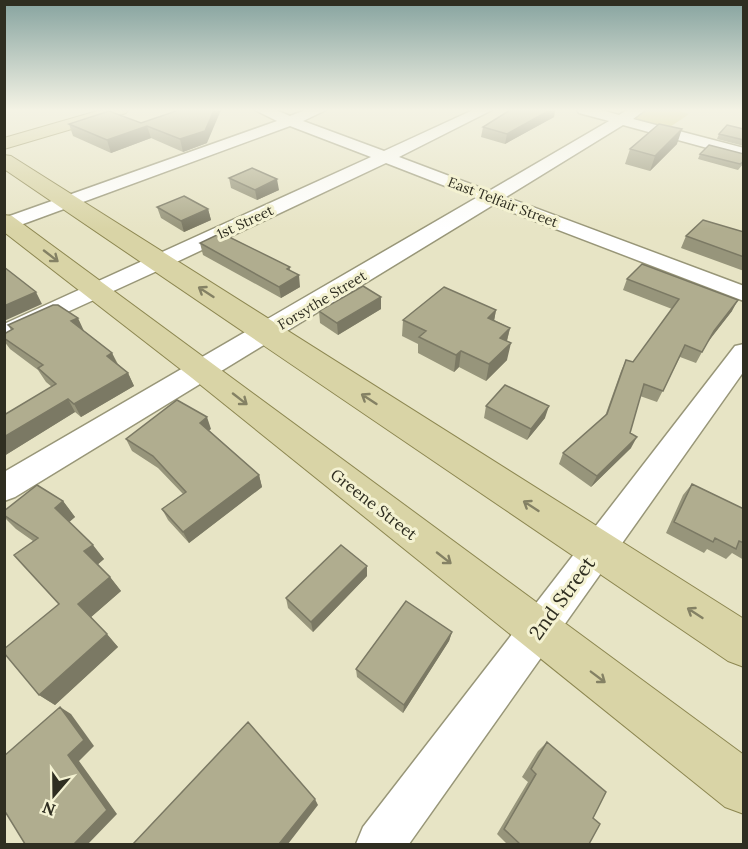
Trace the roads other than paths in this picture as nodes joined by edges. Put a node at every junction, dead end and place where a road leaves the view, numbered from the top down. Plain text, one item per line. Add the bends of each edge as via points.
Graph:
1 (212, 150) edge
2 (364, 150) edge
3 (399, 150) edge
4 (572, 150) edge
5 (383, 157) junction
6 (4, 160) edge
7 (490, 198) junction
8 (68, 202) junction
9 (6, 223) edge
10 (161, 262) junction
11 (96, 291) junction
12 (744, 294) edge
13 (267, 332) junction
14 (4, 333) edge
15 (744, 352) edge
16 (203, 371) junction
17 (4, 488) edge
18 (598, 549) junction
19 (538, 631) junction
20 (744, 645) edge
21 (744, 788) edge
22 (380, 844) edge

1 - 8 street
2 - 5 street, East Telfair Street
3 - 5 street, 1st Street
4 - 7 street, Forsythe Street
5 - 7 street, East Telfair Street
5 - 10 street, 1st Street
6 - 8 main road
7 - 12 street, East Telfair Street
7 - 13 street, Forsythe Street
8 - 9 street
8 - 10 main road
9 -> 11 main road, Greene Street
10 - 11 street, 1st Street
13 -> 10 main road
11 - 14 street, 1st Street
11 - 16 main road, Greene Street
13 - 16 street, Forsythe Street
18 -> 13 main road
15 - 18 street, 2nd Street
16 - 17 street, Forsythe Street
16 -> 19 main road, Greene Street
18 - 19 street, 2nd Street
20 -> 18 main road
19 -> 21 main road, Greene Street
19 - 22 street, 2nd Street

